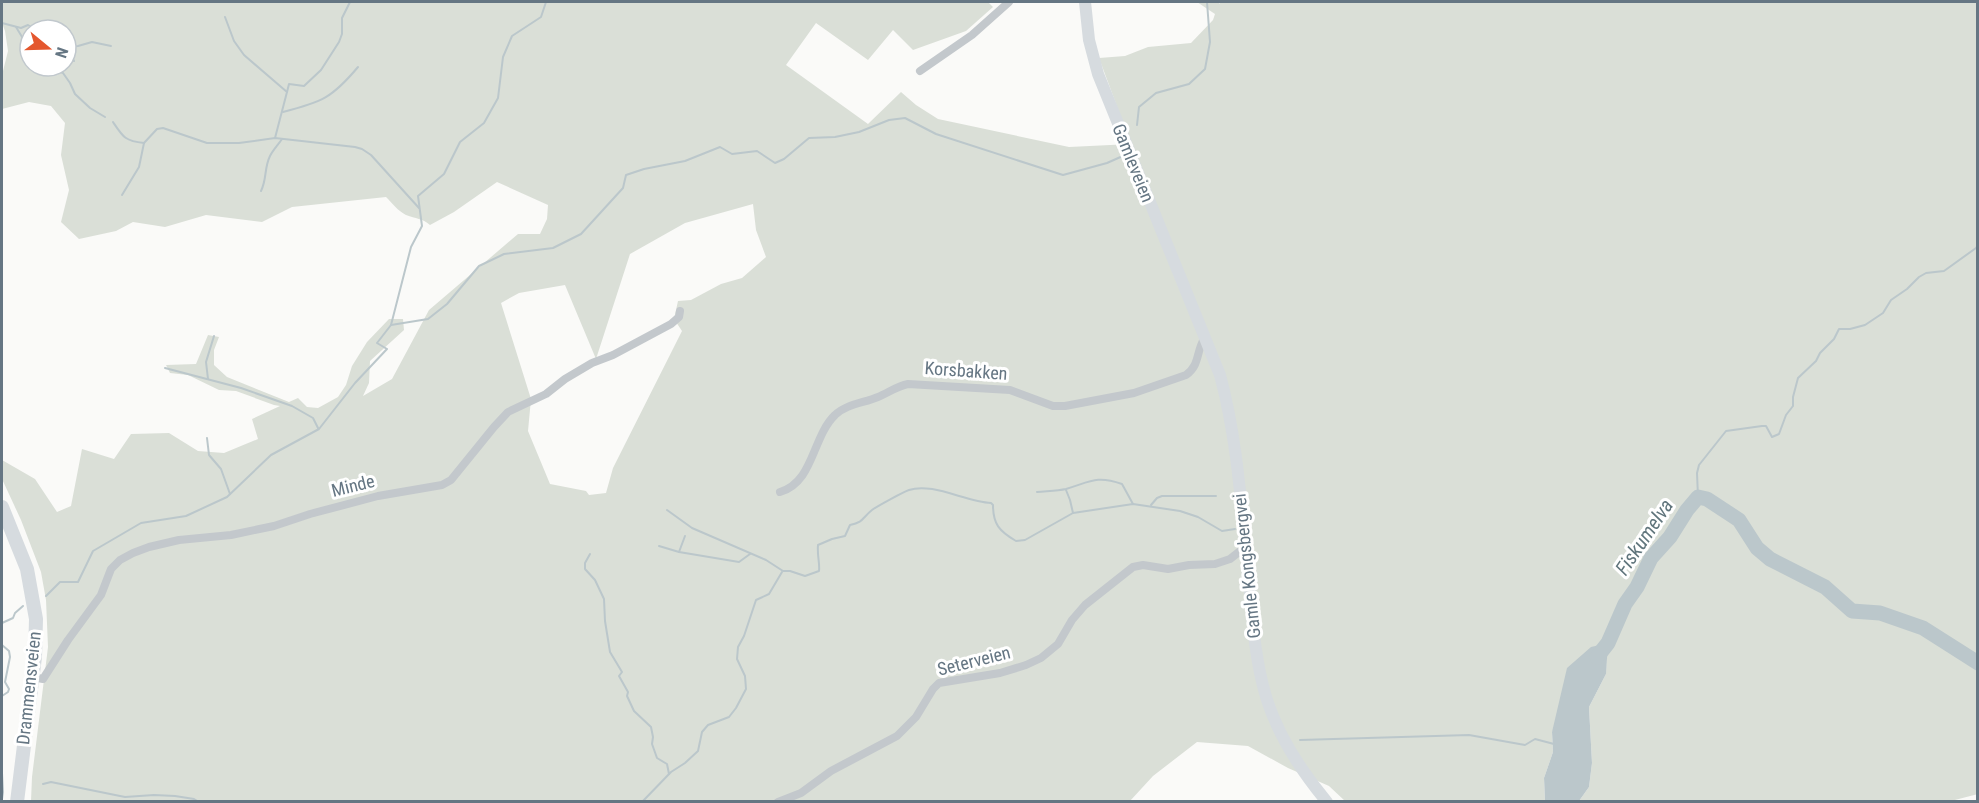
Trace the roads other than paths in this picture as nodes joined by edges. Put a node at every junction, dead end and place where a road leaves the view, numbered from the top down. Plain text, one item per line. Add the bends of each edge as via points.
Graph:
1 (1009, 2) edge
2 (1085, 2) edge
3 (920, 71) dead end
4 (680, 310) dead end
5 (1196, 320) joint
6 (1204, 339) junction
7 (780, 492) dead end
8 (2, 507) edge
9 (1244, 548) junction
10 (38, 678) junction
11 (17, 801) edge
12 (778, 801) edge
13 (1327, 801) edge

1 - 3 street via 972,35
2 - 5 main road, Gamleveien via 1098,74
4 - 10 street, Minde via 671,324 585,366 546,394 508,412 451,480 442,485 378,496 231,535 179,540 149,547 120,560 111,569 101,596
5 - 6 main road, Gamle Kongsbergvei
6 - 7 street, Korsbakken via 1198,363 1186,375 1134,393 1084,403 1053,406 1010,390 904,384 837,413 800,479
6 - 9 main road, Gamle Kongsbergvei via 1226,400
8 - 10 main road, Drammensveien via 31,584
9 - 12 street, Seterveien via 1215,564 1168,569 1132,567 1085,605 1058,644 1041,658 1000,673 939,683 919,713 897,735 831,771 801,794
9 - 13 main road, Gamle Kongsbergvei via 1256,653 1268,702 1290,749
10 - 11 main road, Drammensveien

